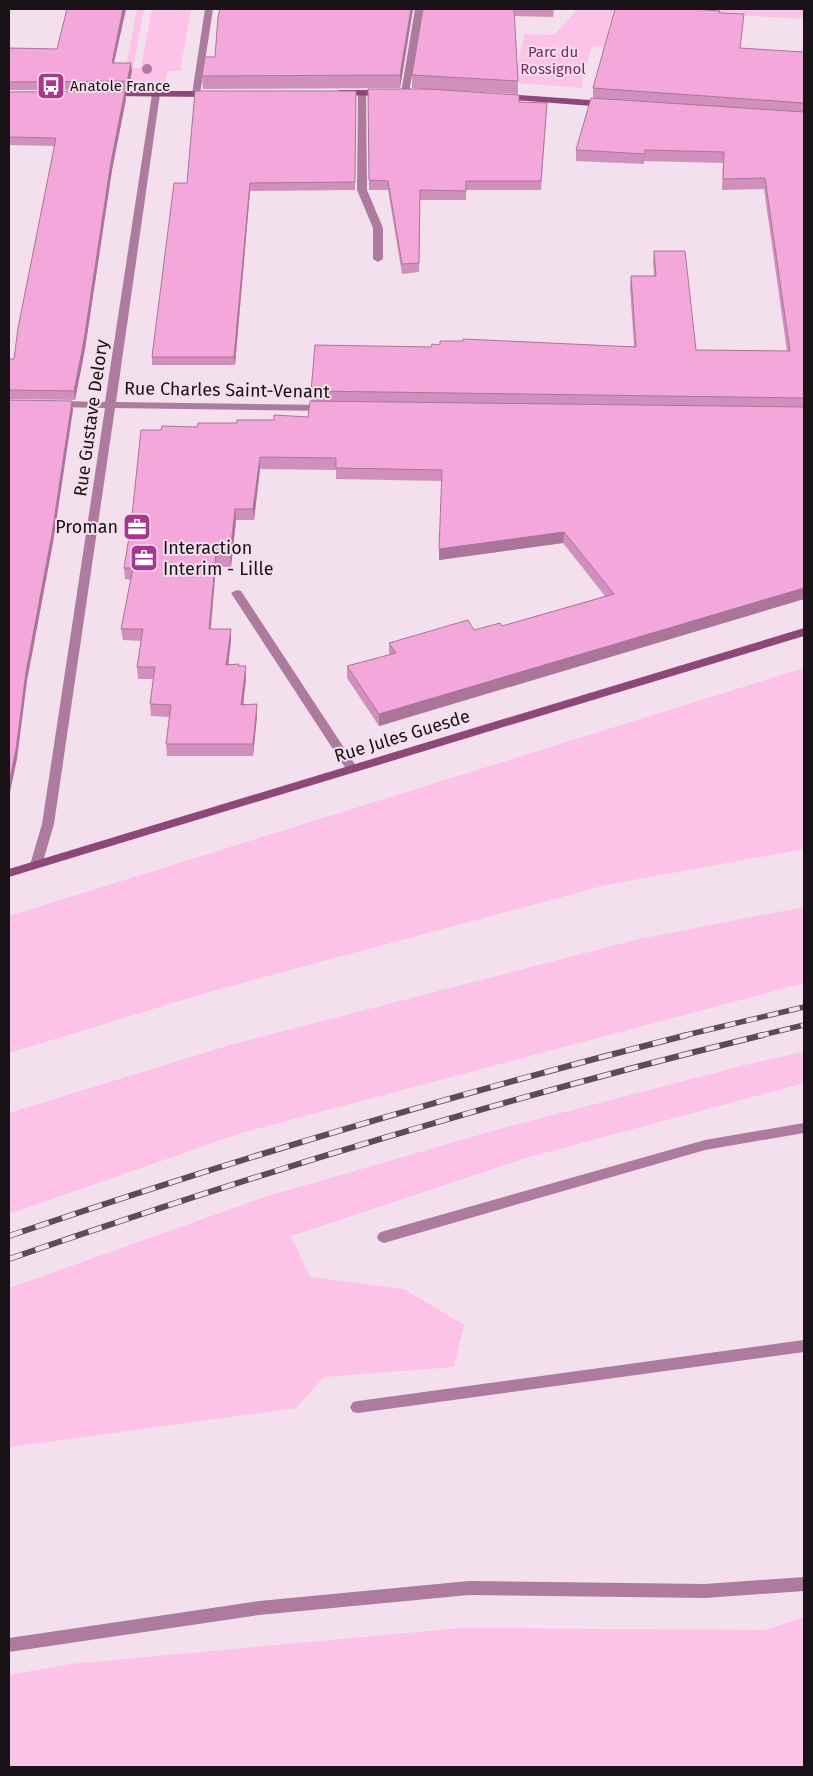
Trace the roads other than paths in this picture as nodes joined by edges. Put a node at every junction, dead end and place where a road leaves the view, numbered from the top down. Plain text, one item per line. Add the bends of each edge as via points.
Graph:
1 (209, 9) edge
2 (419, 9) edge
3 (333, 93) edge
4 (362, 93) junction
5 (98, 94) edge
6 (156, 94) junction
7 (196, 94) junction
8 (215, 94) edge
9 (492, 96) edge
10 (612, 105) edge
11 (378, 259) dead end
12 (46, 404) edge
13 (110, 404) junction
14 (338, 408) edge
15 (237, 593) dead end
16 (804, 632) edge
17 (352, 769) junction
18 (36, 865) junction
19 (9, 873) edge
20 (804, 1128) edge
21 (384, 1237) dead end
22 (804, 1346) edge
23 (358, 1407) dead end
24 (804, 1584) edge
25 (9, 1645) edge

1 - 7 street
2 - 4 street via 409,93
3 - 4 street
4 - 11 street via 362,190 378,228
5 - 6 street
6 - 7 street
6 - 13 street, Rue Gustave Delory
7 - 8 street
9 - 10 street
12 - 13 street, Rue Charles Saint-Venant
13 - 14 street, Rue Charles Saint-Venant
13 - 18 street, Rue Gustave Delory via 48,824
15 - 17 street
16 - 17 street, Rue Jules Guesde
17 - 18 street, Rue Jules Guesde
18 - 19 street, Rue Jules Guesde
20 - 21 street via 705,1145
22 - 23 street
24 - 25 street via 704,1591 468,1588 259,1608

